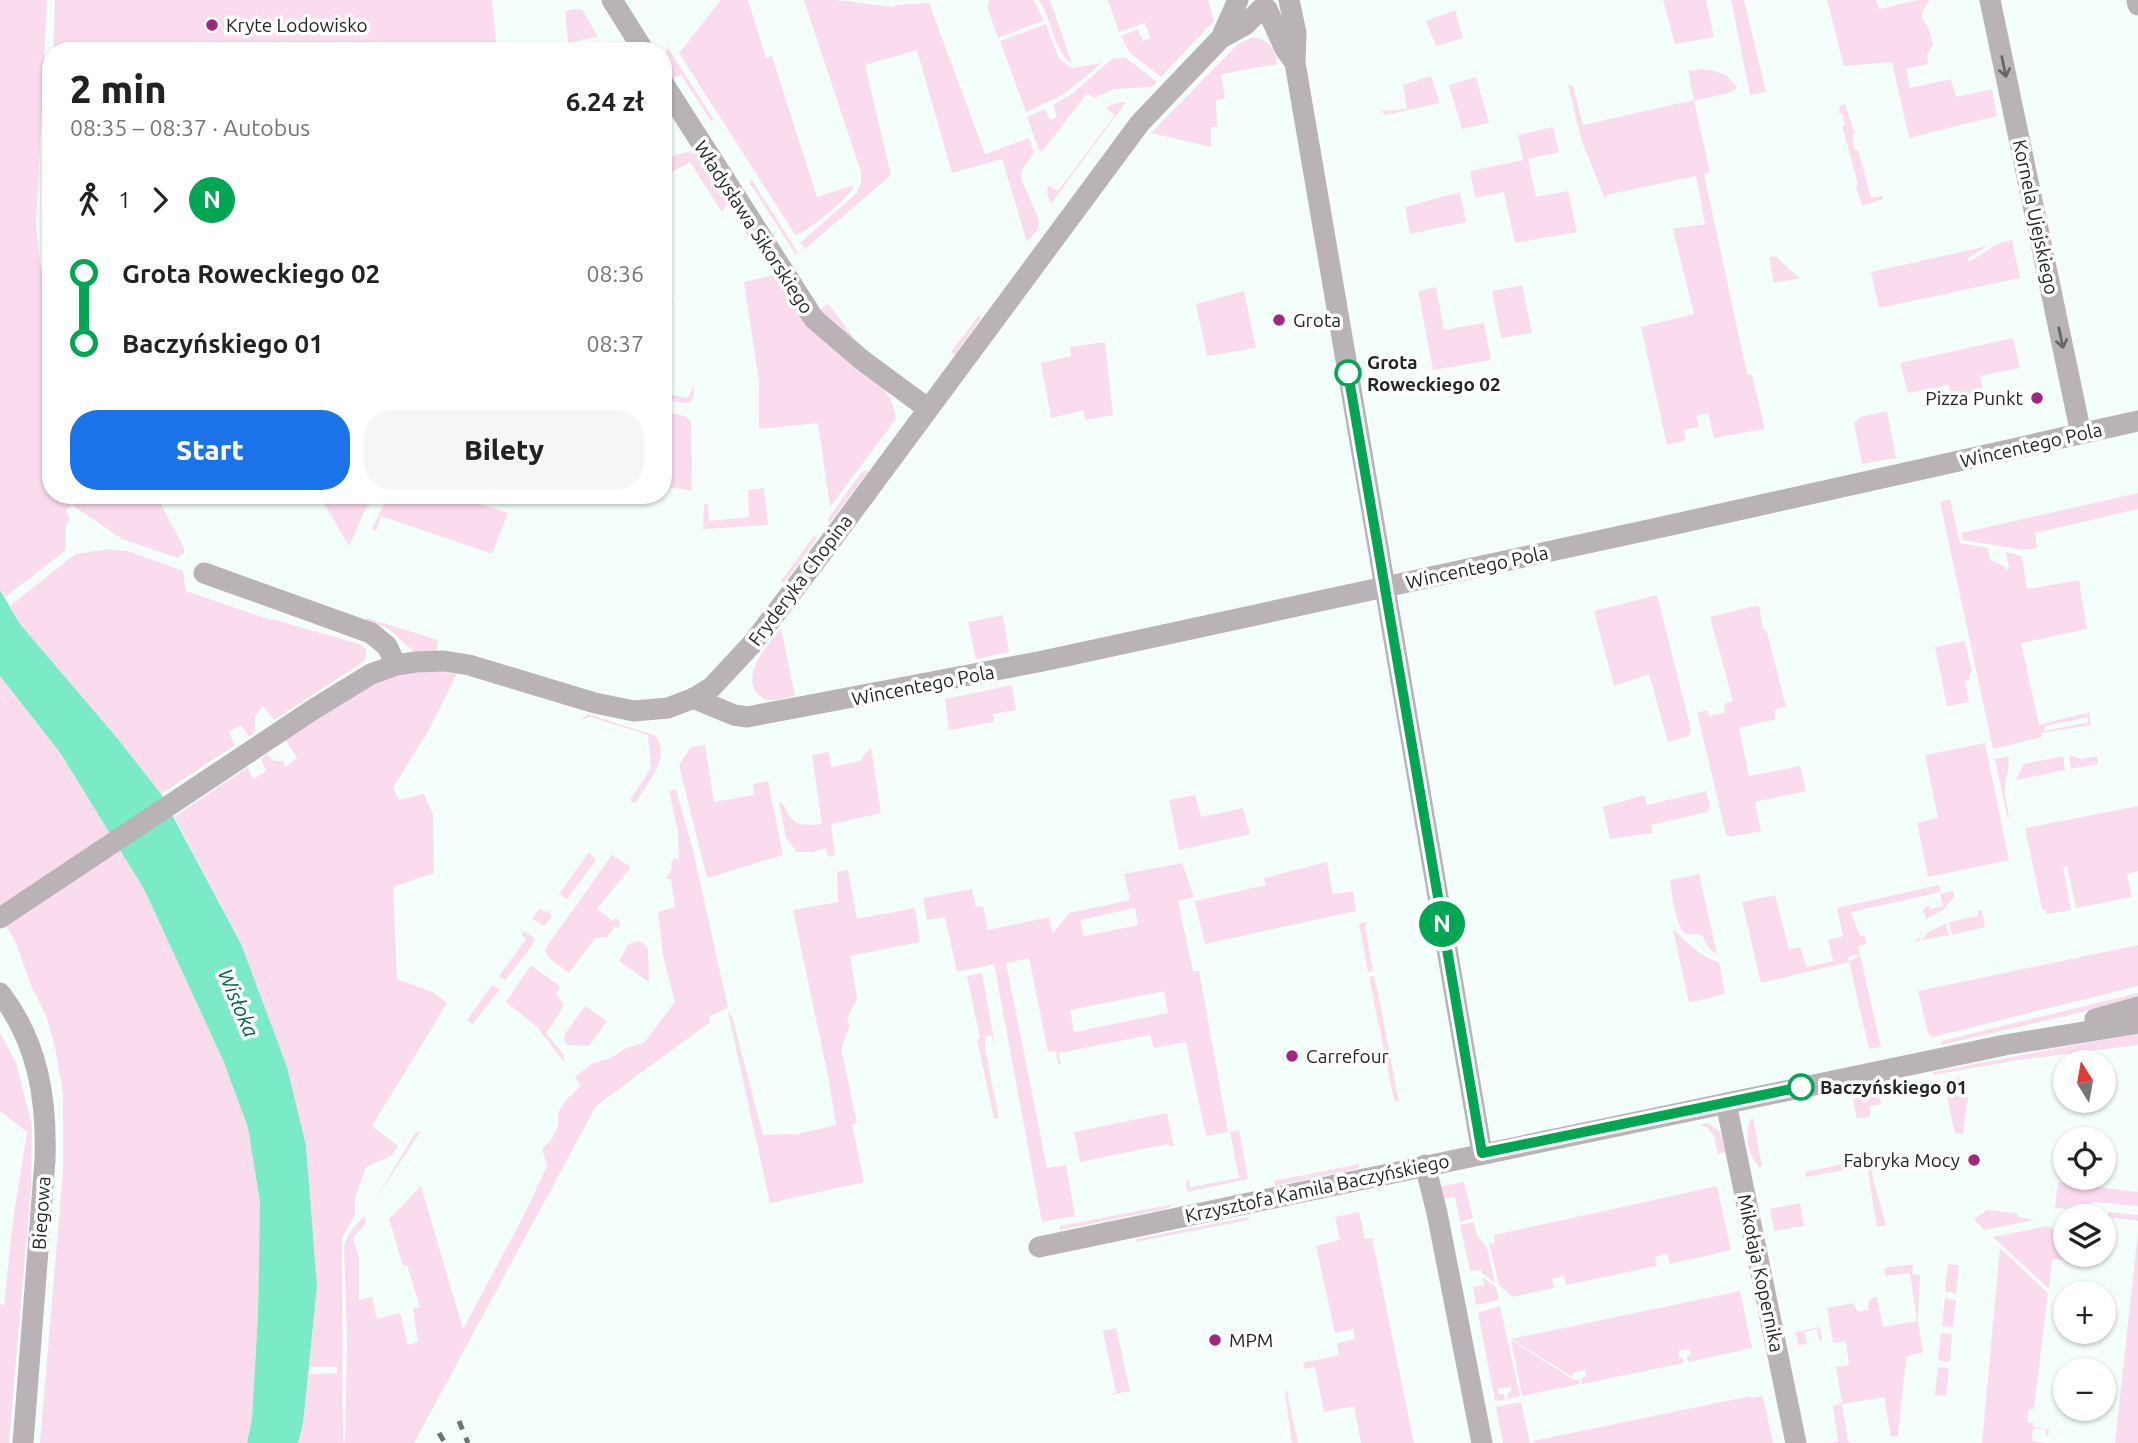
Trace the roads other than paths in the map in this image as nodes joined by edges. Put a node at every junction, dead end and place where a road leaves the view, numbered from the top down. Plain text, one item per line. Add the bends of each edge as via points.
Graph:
1 (612, 0) edge
2 (1238, 0) edge
3 (1990, 0) edge
4 (2137, 0) edge
5 (1270, 3) edge
6 (2138, 5) edge
7 (1221, 38) junction
8 (638, 42) edge
9 (672, 97) edge
10 (927, 408) junction
11 (2138, 421) edge
12 (2081, 435) junction
13 (204, 573) dead end
14 (1384, 587) junction
15 (396, 665) junction
16 (693, 698) junction
17 (0, 918) edge
18 (0, 993) edge
19 (2138, 1007) edge
20 (2138, 1023) edge
21 (2005, 1045) junction
22 (1726, 1103) junction
23 (1482, 1153) junction
24 (1425, 1165) junction
25 (1039, 1247) dead end
26 (23, 1443) edge
27 (1482, 1443) edge
28 (1796, 1443) edge

1 - 8 street
2 - 7 street
3 -> 12 street, Kornela Ujejskiego
4 - 6 street
5 - 7 street
5 - 14 street via 1285,49 1295,63
7 - 10 street, Fryderyka Chopina via 1144,118
9 - 10 street, Władysława Sikorskiego via 814,319
10 - 16 street, Fryderyka Chopina via 752,644 718,682
11 - 12 street, Wincentego Pola
12 - 14 street, Wincentego Pola
13 - 15 street via 371,633 387,646
14 - 16 street, Wincentego Pola via 1043,662 747,717
14 - 23 street
15 - 16 street, Fryderyka Chopina via 459,663 626,710 655,710
15 - 17 street, Fryderyka Chopina via 362,680
18 - 26 street, Biegowa via 32,1051 44,1104 45,1160
19 - 21 street, Krzysztofa Kamila Baczyńskiego
20 - 21 street, Krzysztofa Kamila Baczyńskiego
21 - 22 street, Krzysztofa Kamila Baczyńskiego
22 - 23 street, Krzysztofa Kamila Baczyńskiego
22 - 28 street, Mikołaja Kopernika
23 - 24 street, Krzysztofa Kamila Baczyńskiego
24 - 25 street, Krzysztofa Kamila Baczyńskiego
24 - 27 street

